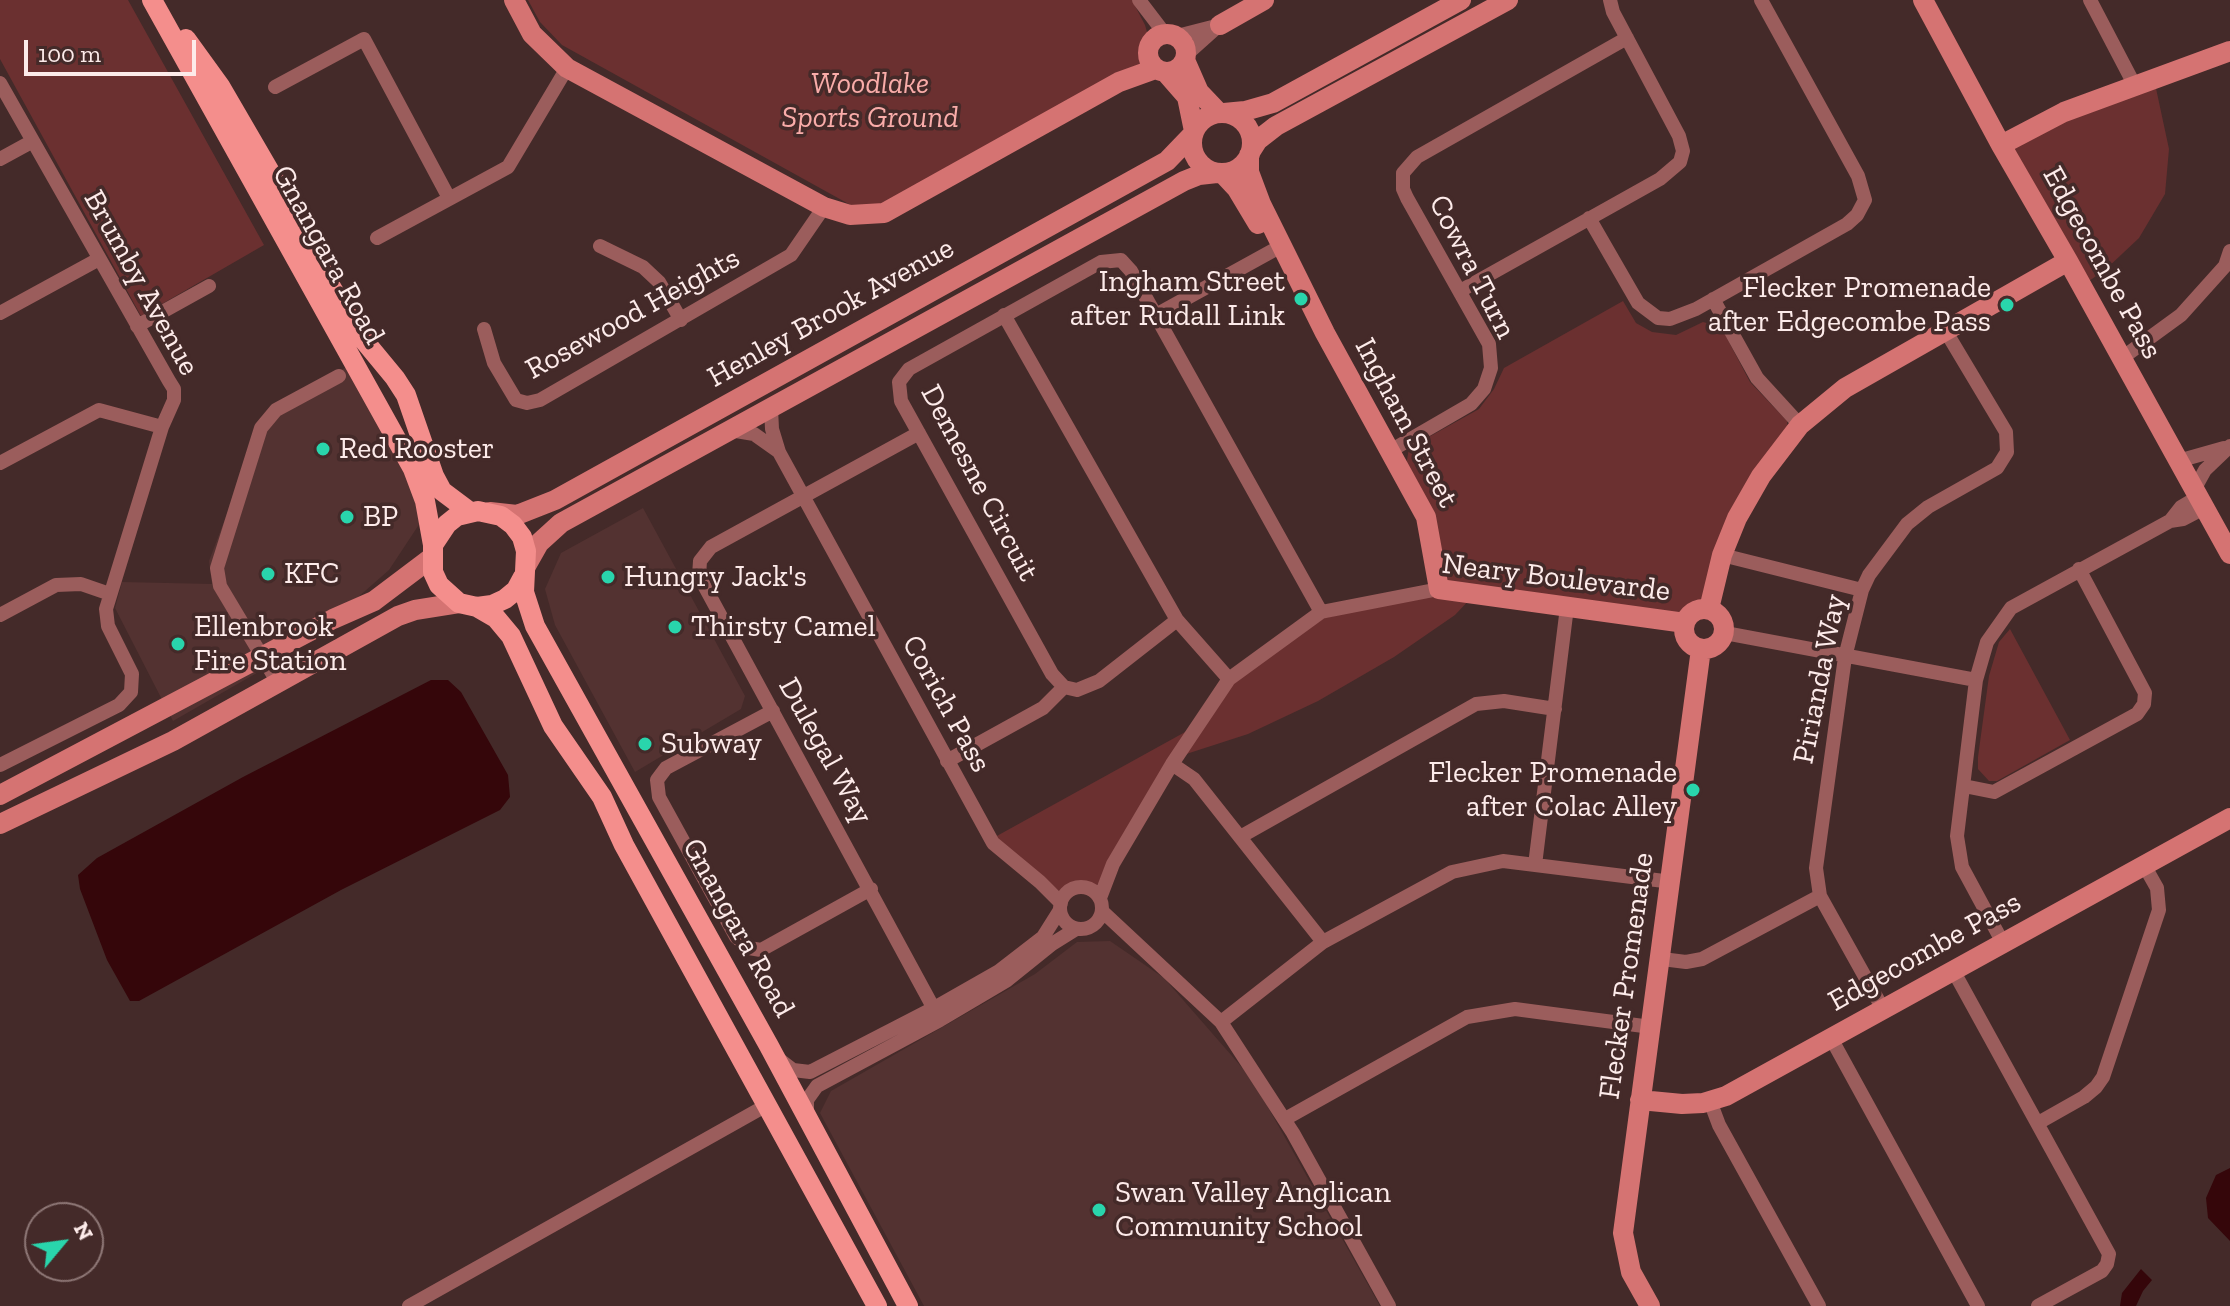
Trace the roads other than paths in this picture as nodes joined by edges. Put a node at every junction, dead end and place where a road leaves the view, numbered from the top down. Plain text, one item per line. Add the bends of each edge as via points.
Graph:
1 (155, 0) edge
2 (514, 0) edge
3 (1138, 0) edge
4 (1264, 0) edge
5 (1461, 0) edge
6 (1508, 0) edge
7 (1610, 0) edge
8 (1761, 0) edge
9 (1923, 0) edge
10 (2090, 0) edge
11 (1220, 25) joint
12 (1627, 38) junction
13 (2230, 51) edge
14 (1167, 53) junction
15 (567, 68) junction
16 (0, 83) edge
17 (2135, 86) junction
18 (275, 87) dead end
19 (1221, 113) junction
20 (1194, 133) junction
21 (33, 141) junction
22 (2001, 145) junction
23 (1250, 153) junction
24 (0, 159) edge
25 (1220, 173) junction
26 (449, 198) junction
27 (824, 207) junction
28 (1589, 218) junction
29 (377, 238) dead end
30 (600, 246) dead end
31 (1277, 248) junction
32 (2230, 251) edge
33 (99, 259) junction
34 (2068, 261) junction
35 (209, 286) dead end
36 (1460, 291) junction
37 (1713, 299) junction
38 (0, 313) edge
39 (1004, 315) junction
40 (1156, 315) junction
41 (681, 320) junction
42 (137, 326) junction
43 (484, 329) dead end
44 (1945, 330) junction
45 (2122, 358) junction
46 (339, 376) dead end
47 (771, 408) junction
48 (1800, 425) junction
49 (162, 427) junction
50 (730, 430) junction
51 (919, 433) junction
52 (2230, 446) edge
53 (1390, 451) junction
54 (779, 452) junction
55 (2178, 461) junction
56 (0, 463) edge
57 (803, 496) junction
58 (2199, 498) junction
59 (478, 512) junction
60 (432, 552) junction
61 (2230, 554) edge
62 (1722, 555) junction
63 (2079, 569) junction
64 (525, 572) junction
65 (1439, 589) junction
66 (1862, 590) junction
67 (110, 594) junction
68 (468, 605) junction
69 (1567, 607) junction
70 (1709, 609) junction
71 (1321, 612) junction
72 (0, 615) edge
73 (1177, 620) junction
74 (1685, 623) junction
75 (1725, 633) junction
76 (1701, 649) junction
77 (1845, 657) junction
78 (263, 658) junction
79 (1229, 679) junction
80 (1976, 680) junction
81 (278, 683) junction
82 (1064, 687) junction
83 (1555, 709) junction
84 (773, 711) junction
85 (947, 761) junction
86 (1172, 764) junction
87 (0, 765) edge
88 (1964, 786) junction
89 (0, 795) edge
90 (2230, 818) edge
91 (0, 824) edge
92 (1240, 837) junction
93 (1113, 864) junction
94 (1535, 865) junction
95 (2144, 865) junction
96 (1672, 882) junction
97 (871, 889) junction
98 (1820, 896) junction
99 (1068, 897) junction
100 (1101, 905) junction
101 (1082, 928) junction
102 (1128, 937) junction
103 (1323, 942) junction
104 (2003, 943) junction
105 (1662, 959) junction
106 (1953, 970) junction
107 (1883, 1009) junction
108 (937, 1014) junction
109 (1221, 1022) junction
110 (1651, 1027) junction
111 (1831, 1038) junction
112 (769, 1046) junction
113 (1640, 1100) junction
114 (1710, 1101) junction
115 (767, 1105) junction
116 (1285, 1119) junction
117 (808, 1122) junction
118 (2038, 1123) junction
119 (409, 1306) edge
120 (877, 1306) edge
121 (908, 1306) edge
122 (1389, 1306) edge
123 (1650, 1306) edge
124 (1819, 1306) edge
125 (1978, 1306) edge
126 (2038, 1306) edge

1 - 59 main road, Gnangara Road via 220,86 357,332 406,395 442,491
1 - 60 main road, Gnangara Road via 413,469 425,501
2 - 15 street via 532,34
3 - 14 street
4 - 11 street
5 - 19 street via 1273,103
6 - 23 street via 1276,126
7 - 12 street
8 - 37 street via 1858,176 1865,200 1847,224
9 - 22 street, Edgecombe Pass
10 - 17 street
11 - 14 street
12 - 28 street via 1671,117 1683,151 1680,162 1660,179
12 - 36 street, Cowra Turn via 1407,166 1403,189
13 - 17 street
14 - 19 street
14 - 20 street via 1187,97
14 - 27 street via 884,213 850,215
15 - 26 street via 508,167
15 - 27 street
16 - 21 street, Brumby Avenue
17 - 22 street via 2064,112
18 - 26 street via 364,39
19 - 20 street via 1205,118
19 - 23 street via 1246,126
20 - 25 street via 1194,155 1207,170
20 - 59 street, Henley Brook Avenue via 1167,161 555,500 517,515
21 - 24 street
21 - 33 street, Brumby Avenue
22 - 34 street, Edgecombe Pass
23 - 25 street via 1238,168
23 - 31 street, Ingham Street via 1249,172
25 - 31 street, Ingham Street
25 - 47 street, Henley Brook Avenue via 1184,181
26 - 29 street
27 - 41 street, Rosewood Heights via 791,255
28 - 36 street
28 - 37 street via 1638,303 1658,318 1670,319
30 - 41 street via 643,267 659,282
31 - 40 street
31 - 53 street, Ingham Street
32 - 45 street via 2225,266 2181,315
33 - 38 street
33 - 42 street, Brumby Avenue
34 - 44 street
34 - 45 street, Edgecombe Pass
35 - 42 street
36 - 53 street, Cowra Turn via 1489,344 1491,368 1484,389 1471,404
37 - 48 street via 1757,378
39 - 40 street, Demesne Circuit via 1101,262 1121,260
39 - 51 street, Demesne Circuit via 909,369 899,382 901,401
39 - 73 street
40 - 71 street, Demesne Circuit
41 - 43 street, Rosewood Heights via 527,403 516,400 494,363
42 - 49 street, Brumby Avenue via 174,389 172,409
44 - 48 street via 1845,388
44 - 66 street, Pirianda Way via 2006,432 2007,452 1997,468 1907,524
45 - 55 street, Edgecombe Pass
46 - 78 street via 276,410 261,428 217,568 220,586
47 - 50 street, Henley Brook Avenue
47 - 54 street, Corich Pass
48 - 62 street via 1761,476
49 - 56 street via 99,410
49 - 67 street, Brumby Avenue
50 - 54 street via 754,434
50 - 64 street, Henley Brook Avenue via 561,523 539,543
51 - 57 street, Dulegal Way
51 - 82 street, Demesne Circuit
52 - 55 street
52 - 58 street via 2205,470
53 - 65 street, Ingham Street via 1426,517
54 - 57 street, Corich Pass
55 - 58 street, Edgecombe Pass
57 - 84 street, Dulegal Way via 711,547 700,561 699,576
57 - 85 street, Corich Pass
58 - 61 street, Edgecombe Pass
58 - 63 street via 2183,519
59 - 60 main road via 447,524
59 - 64 main road via 501,516 513,525 526,551
60 - 68 main road via 439,585
60 - 78 street via 374,601
62 - 66 street
62 - 70 street
63 - 80 street via 2011,608 1987,642
63 - 88 street via 2145,693 2144,704 2137,714 1994,792
64 - 68 main road via 505,599
64 - 112 main road, Gnangara Road via 524,592 535,626
65 - 69 street, Neary Boulevarde
65 - 71 street, Neary Boulevarde
66 - 77 street, Pirianda Way
67 - 72 street via 81,584 56,585
67 - 87 street, Brumby Avenue via 108,626 132,674 131,692 119,705
68 - 81 street via 398,616
68 - 115 main road, Gnangara Road via 496,618 511,636 553,726 602,797
69 - 74 street, Neary Boulevarde
69 - 83 street
70 - 74 street via 1691,613
70 - 75 street via 1723,620
71 - 79 street, Neary Boulevarde
73 - 79 street
73 - 82 street via 1099,681 1077,690
74 - 76 street via 1689,643
75 - 76 street via 1714,648
75 - 77 street
76 - 96 street, Flecker Promenade
77 - 80 street
77 - 98 street, Pirianda Way via 1816,868
78 - 81 street
78 - 89 street
79 - 86 street, Neary Boulevarde
80 - 88 street
81 - 91 street via 173,741
82 - 85 street via 1043,708
83 - 92 street via 1504,701 1476,704
83 - 94 street
84 - 97 street, Dulegal Way
84 - 97 street via 666,768 657,780 659,797 736,937 761,950
85 - 99 street, Corich Pass via 993,843 1040,882
86 - 92 street via 1194,779
86 - 93 street, Neary Boulevarde
88 - 104 street via 1957,836 1962,867
90 - 95 street, Edgecombe Pass
92 - 103 street
93 - 99 street, Neary Boulevarde
93 - 100 street, Neary Boulevarde
94 - 96 street
94 - 103 street via 1503,861 1452,872
95 - 104 street, Edgecombe Pass
95 - 118 street via 2157,888 2159,910 2103,1077 2084,1097
96 - 105 street, Flecker Promenade
97 - 108 street, Dulegal Way
98 - 105 street via 1702,959
98 - 107 street, Pirianda Way
99 - 100 street via 1093,890
99 - 101 street via 1065,922
99 - 108 street, Neary Boulevarde via 1043,937
100 - 101 street via 1098,921
100 - 102 street
101 - 102 street
101 - 108 street, Neary Boulevarde via 1052,944 1006,981
102 - 109 street
103 - 109 street
104 - 106 street, Edgecombe Pass
105 - 110 street, Flecker Promenade
106 - 107 street, Edgecombe Pass
106 - 118 street
107 - 111 street, Edgecombe Pass
108 - 112 street, Neary Boulevarde via 810,1072 793,1070
108 - 117 street, Neary Boulevarde via 817,1086 807,1100
109 - 116 street
110 - 113 street, Flecker Promenade
110 - 116 street via 1515,1009 1467,1017
111 - 114 street, Edgecombe Pass
111 - 125 street
112 - 117 main road, Gnangara Road
113 - 114 street, Edgecombe Pass
113 - 123 street, Flecker Promenade via 1623,1233 1631,1272
114 - 124 street
115 - 119 street
115 - 120 main road, Gnangara Road
116 - 122 street
117 - 121 main road, Gnangara Road
118 - 126 street via 2109,1254 2102,1271

